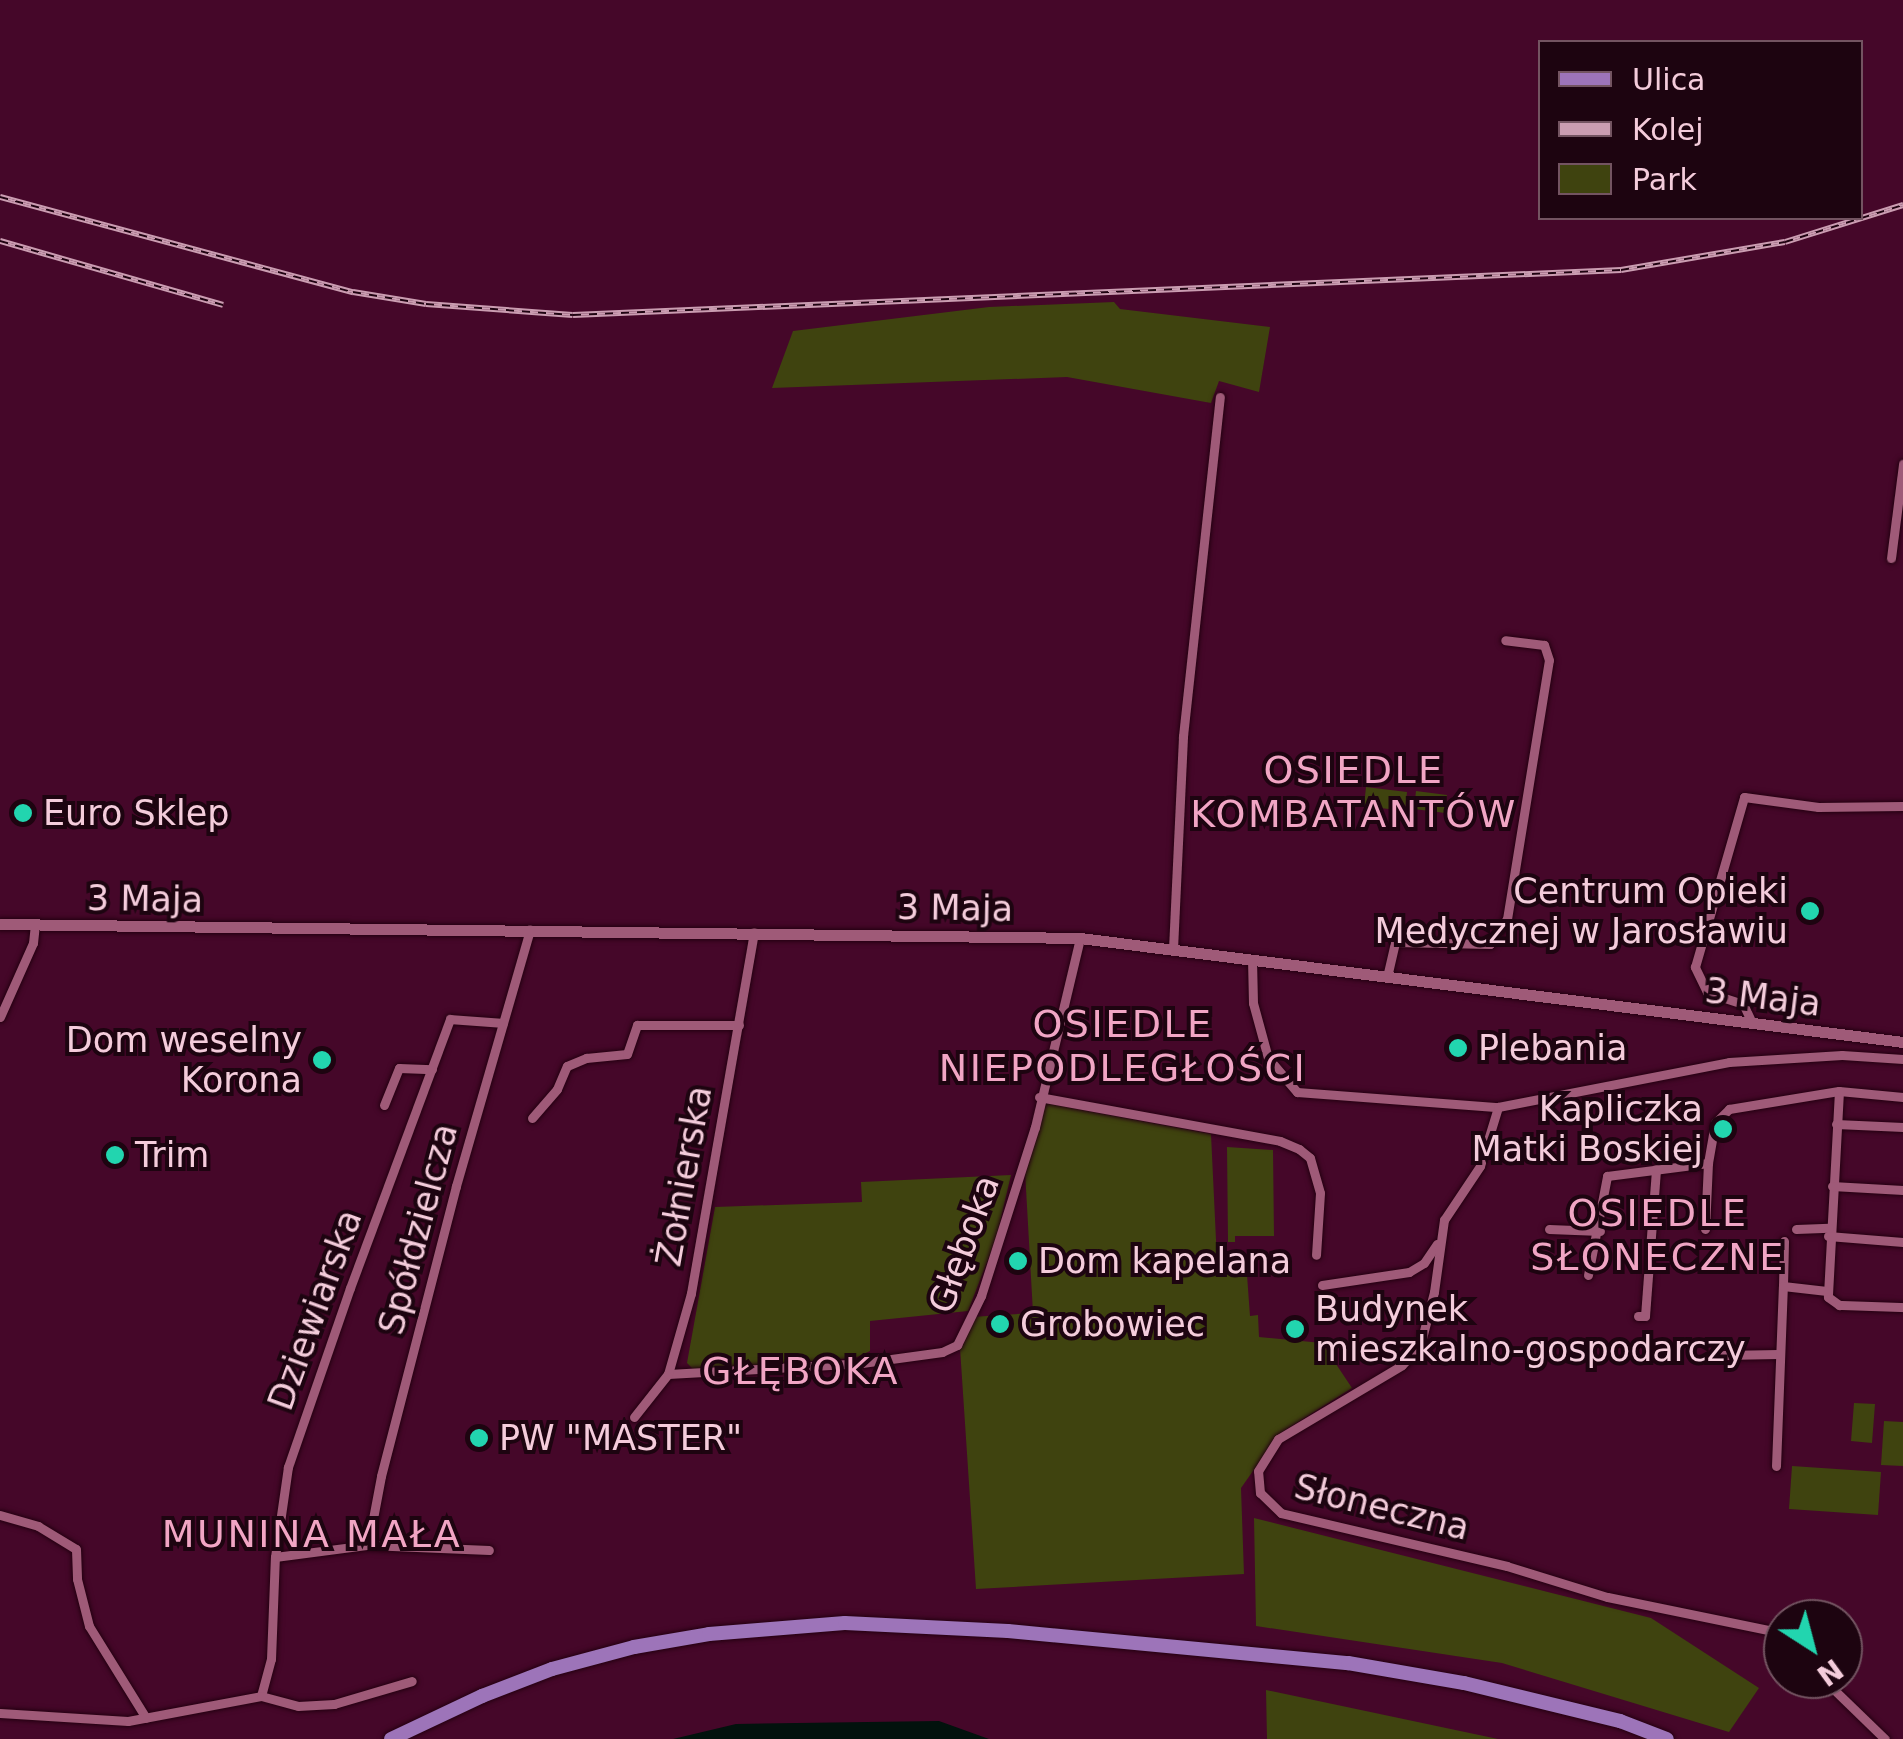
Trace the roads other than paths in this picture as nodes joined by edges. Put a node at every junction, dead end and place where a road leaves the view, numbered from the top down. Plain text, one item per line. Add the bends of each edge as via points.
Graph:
1 (1220, 397) dead end
2 (1903, 464) edge
3 (1900, 491) edge
4 (1891, 558) dead end
5 (1505, 640) dead end
6 (1903, 805) edge
7 (0, 924) edge
8 (36, 924) junction
9 (530, 929) junction
10 (754, 932) junction
11 (1080, 938) junction
12 (1173, 949) junction
13 (1252, 959) junction
14 (1386, 976) junction
15 (0, 1017) edge
16 (503, 1022) junction
17 (1752, 1023) junction
18 (739, 1025) junction
19 (1903, 1042) edge
20 (1903, 1059) edge
21 (432, 1069) junction
22 (1839, 1092) junction
23 (1039, 1097) junction
24 (1903, 1097) edge
25 (384, 1105) dead end
26 (1498, 1107) junction
27 (532, 1118) dead end
28 (1836, 1124) junction
29 (1903, 1127) edge
30 (1708, 1163) junction
31 (1656, 1169) junction
32 (1832, 1186) junction
33 (1903, 1190) edge
34 (1549, 1228) dead end
35 (1704, 1229) dead end
36 (1796, 1230) dead end
37 (1600, 1231) junction
38 (1828, 1232) junction
39 (1439, 1242) junction
40 (1784, 1242) dead end
41 (1903, 1242) edge
42 (1316, 1255) dead end
43 (1588, 1275) dead end
44 (1322, 1285) dead end
45 (1783, 1286) junction
46 (1827, 1291) junction
47 (1903, 1307) edge
48 (1638, 1316) dead end
49 (1778, 1354) junction
50 (1724, 1355) dead end
51 (668, 1374) junction
52 (634, 1417) dead end
53 (1776, 1466) dead end
54 (0, 1515) edge
55 (368, 1545) junction
56 (489, 1550) dead end
57 (275, 1557) junction
58 (1763, 1629) edge
59 (412, 1681) dead end
60 (262, 1696) junction
61 (1844, 1699) edge
62 (0, 1713) edge
63 (146, 1718) junction
64 (390, 1739) edge
65 (1667, 1739) edge
66 (1885, 1739) edge

1 - 12 street via 1183,736
2 - 3 street
3 - 4 street
5 - 14 street via 1548,649 1507,919 1490,944 1395,942
6 - 17 street via 1818,806 1744,797 1696,967 1706,992 1743,1004
7 - 8 street, 3 Maja
8 - 9 street, 3 Maja
8 - 15 street
9 - 10 street, 3 Maja
9 - 16 street, Spółdzielcza
10 - 11 street, 3 Maja
10 - 18 street, Żołnierska
11 - 12 street, 3 Maja
11 - 23 street, Głęboka
12 - 13 street, 3 Maja
13 - 14 street, 3 Maja
13 - 26 street via 1253,1002 1268,1058 1297,1092
14 - 17 street, 3 Maja
16 - 21 street, Dziewiarska via 450,1019
16 - 55 street, Spółdzielcza
17 - 19 street, 3 Maja
18 - 27 street via 638,1025 626,1054 568,1066
18 - 51 street, Żołnierska via 691,1292
20 - 26 street via 1842,1055 1729,1062
21 - 25 street via 400,1068
21 - 57 street, Dziewiarska via 288,1468
22 - 24 street
22 - 28 street
22 - 30 street via 1729,1109 1715,1123
23 - 42 street via 1299,1149 1310,1158 1320,1193
23 - 51 street, Głęboka via 981,1296 957,1345 862,1363
26 - 39 street, Słoneczna via 1486,1153 1444,1220
28 - 29 street
28 - 32 street
30 - 31 street
30 - 35 street
31 - 37 street via 1607,1176
31 - 48 street via 1645,1316
32 - 33 street
32 - 38 street
34 - 37 street
36 - 38 street
37 - 43 street
38 - 41 street
38 - 46 street
39 - 44 street via 1408,1272
39 - 58 street, Słoneczna via 1420,1346 1402,1365 1278,1440 1258,1470 1268,1504 1606,1597
40 - 45 street
45 - 46 street
45 - 49 street
46 - 47 street via 1839,1306
49 - 50 street
49 - 53 street
51 - 52 street, Żołnierska
54 - 63 street via 38,1526 76,1549 89,1626
55 - 56 street
55 - 57 street
57 - 60 street, Dziewiarska via 272,1658
59 - 60 street via 334,1704 298,1706
60 - 63 street
61 - 66 street
62 - 63 street
64 - 65 main road via 552,1669 634,1647 845,1623 1348,1662 1464,1683

